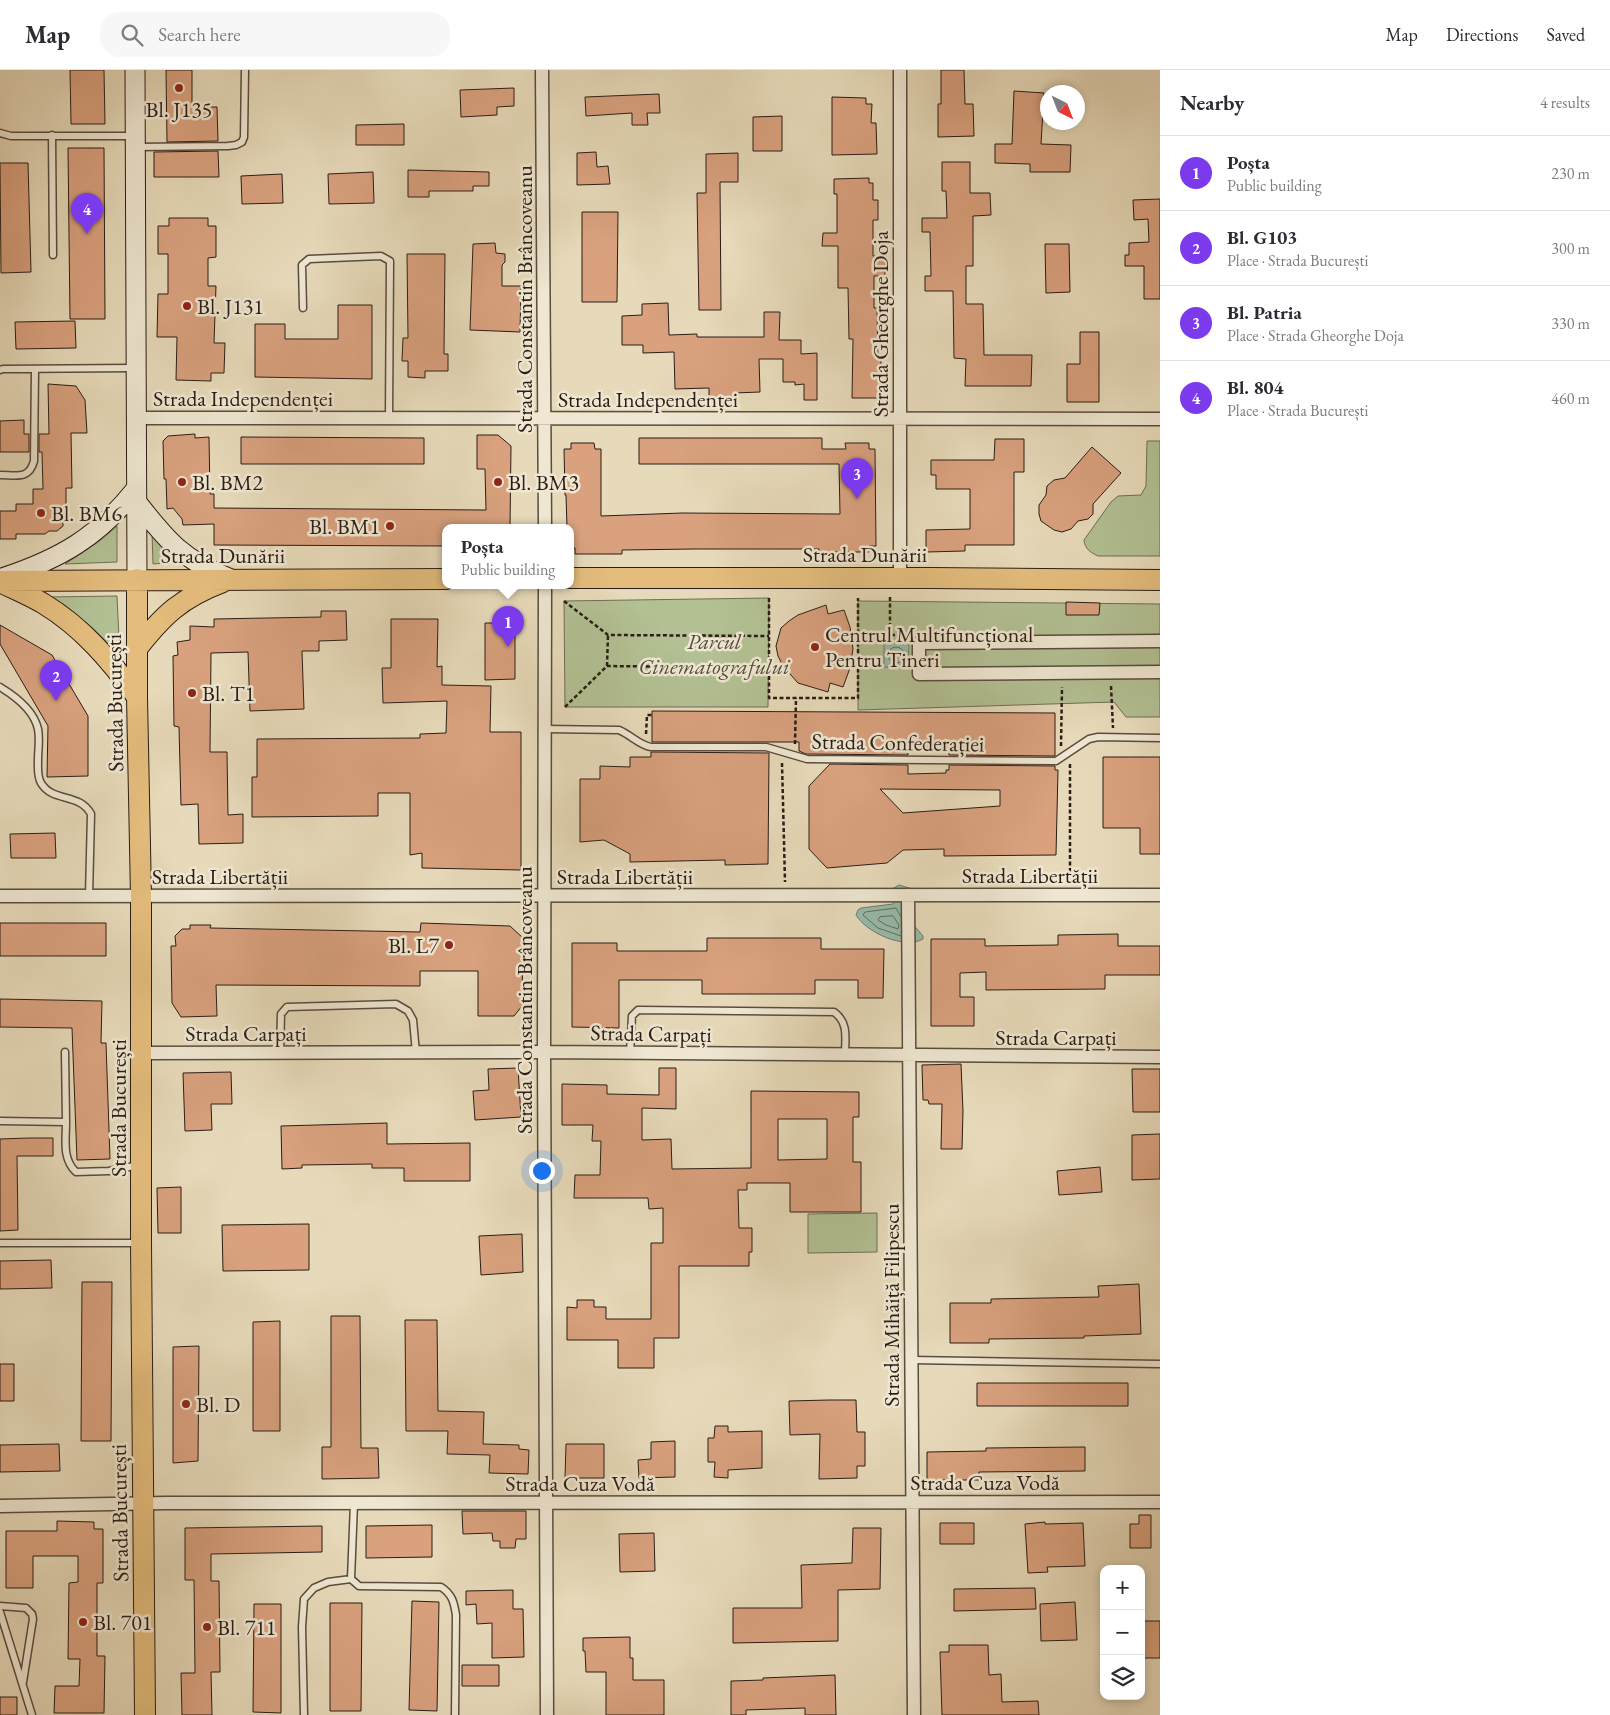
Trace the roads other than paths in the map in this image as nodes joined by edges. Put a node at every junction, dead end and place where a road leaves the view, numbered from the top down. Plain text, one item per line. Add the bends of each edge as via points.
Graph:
1 (134, 70) edge
2 (245, 70) edge
3 (542, 70) edge
4 (900, 70) edge
5 (0, 133) edge
6 (52, 135) junction
7 (135, 141) junction
8 (53, 254) dead end
9 (303, 308) dead end
10 (136, 368) junction
11 (35, 369) junction
12 (0, 370) edge
13 (136, 418) junction
14 (389, 418) junction
15 (545, 419) junction
16 (901, 419) junction
17 (1160, 419) edge
18 (0, 474) edge
19 (136, 495) junction
20 (545, 524) edge
21 (574, 578) edge
22 (900, 578) junction
23 (136, 579) junction
24 (232, 579) junction
25 (442, 579) edge
26 (1160, 580) edge
27 (0, 581) edge
28 (545, 589) edge
29 (1160, 641) edge
30 (136, 650) junction
31 (1160, 672) edge
32 (0, 687) edge
33 (137, 697) junction
34 (545, 729) junction
35 (1160, 738) edge
36 (908, 895) junction
37 (1160, 895) edge
38 (0, 896) edge
39 (88, 896) junction
40 (141, 896) junction
41 (544, 896) junction
42 (65, 1052) dead end
43 (544, 1052) junction
44 (142, 1053) junction
45 (280, 1053) junction
46 (416, 1053) junction
47 (630, 1053) junction
48 (845, 1055) junction
49 (909, 1056) junction
50 (1160, 1057) edge
51 (0, 1121) edge
52 (66, 1122) junction
53 (141, 1165) junction
54 (0, 1243) edge
55 (140, 1244) junction
56 (911, 1360) junction
57 (1160, 1364) edge
58 (1160, 1502) edge
59 (545, 1503) junction
60 (912, 1503) junction
61 (142, 1504) junction
62 (354, 1504) junction
63 (0, 1506) edge
64 (351, 1579) junction
65 (0, 1606) edge
66 (0, 1612) edge
67 (23, 1683) junction
68 (32, 1715) edge
69 (145, 1715) edge
70 (304, 1715) edge
71 (455, 1715) edge
72 (547, 1715) edge
73 (914, 1715) edge

1 - 7 street, Strada București
2 - 7 lane via 242,142 228,146
3 - 15 street, Strada Constantin Brâncoveanu
4 - 16 street, Strada Gheorghe Doja
5 - 6 lane via 11,136
6 - 7 lane
6 - 8 lane
7 - 10 street, Strada București
9 - 14 lane via 302,265 309,259 381,256 390,261
10 - 11 lane
10 - 13 street, Strada București
11 - 12 lane
11 - 18 lane via 32,469 26,474
13 - 14 street, Strada Independenței
13 - 19 street, Strada București
14 - 15 street, Strada Independenței
15 - 16 street, Strada Independenței
15 - 20 street, Strada Constantin Brâncoveanu
16 - 17 street, Strada Independenței
16 - 22 street, Strada Gheorghe Doja
19 - 23 street, Strada București
19 - 24 street via 158,529 180,552 209,570
19 - 27 street via 81,543 55,558
21 - 22 main road, Strada Dunării
22 - 26 main road, Strada Dunării
23 - 24 main road, Strada Dunării
23 - 27 main road, Strada Dunării
23 - 30 main road, Strada București
24 - 25 main road, Strada Dunării
24 - 30 main road via 205,589 175,607 155,625
27 - 33 main road via 43,603 75,626 104,655
28 - 34 street, Strada Constantin Brâncoveanu
29 - 31 street via 919,643 919,674
30 - 33 main road, Strada București
32 - 39 lane via 21,703 38,728 38,776 42,784 56,796 79,801 91,814
33 - 40 main road, Strada București
34 - 35 lane, Strada Confederației via 619,730 646,746 766,747 807,759 1058,760 1089,739 1098,737
34 - 41 street, Strada Constantin Brâncoveanu
36 - 37 street, Strada Libertății
36 - 41 street, Strada Libertății
36 - 49 street, Strada Mihăiță Filipescu
38 - 39 street, Strada Libertății
39 - 40 street, Strada Libertății
40 - 41 street, Strada Libertății
40 - 44 main road, Strada București
41 - 43 street, Strada Constantin Brâncoveanu
42 - 52 lane
43 - 46 street, Strada Carpați
43 - 47 street, Strada Carpați
43 - 59 street, Strada Constantin Brâncoveanu
44 - 45 street, Strada Carpați
44 - 53 main road, Strada București
45 - 46 street, Strada Carpați
45 - 46 lane via 282,1014 287,1007 396,1004 408,1011 412,1020
47 - 48 street, Strada Carpați
47 - 48 lane via 632,1016 638,1010 834,1012 844,1025
48 - 49 street, Strada Carpați
49 - 50 street, Strada Carpați
49 - 56 street, Strada Mihăiță Filipescu
51 - 52 lane
52 - 53 lane via 66,1154 76,1172 109,1171
53 - 55 main road, Strada București
54 - 55 lane
55 - 61 main road, Strada București
56 - 57 lane
56 - 60 street, Strada Mihăiță Filipescu
58 - 60 street, Strada Cuza Vodă
59 - 60 street, Strada Cuza Vodă
59 - 62 street, Strada Cuza Vodă
59 - 72 street, Strada Constantin Brâncoveanu
60 - 73 street, Strada Mihăiță Filipescu
61 - 62 street, Strada Cuza Vodă
61 - 63 street, Strada Cuza Vodă
61 - 69 main road, Strada București
62 - 64 lane
64 - 70 lane via 328,1582 314,1588 304,1599
64 - 71 lane via 359,1586 441,1587 450,1592 456,1615
65 - 67 lane via 26,1608 34,1619
66 - 67 lane
67 - 68 lane

